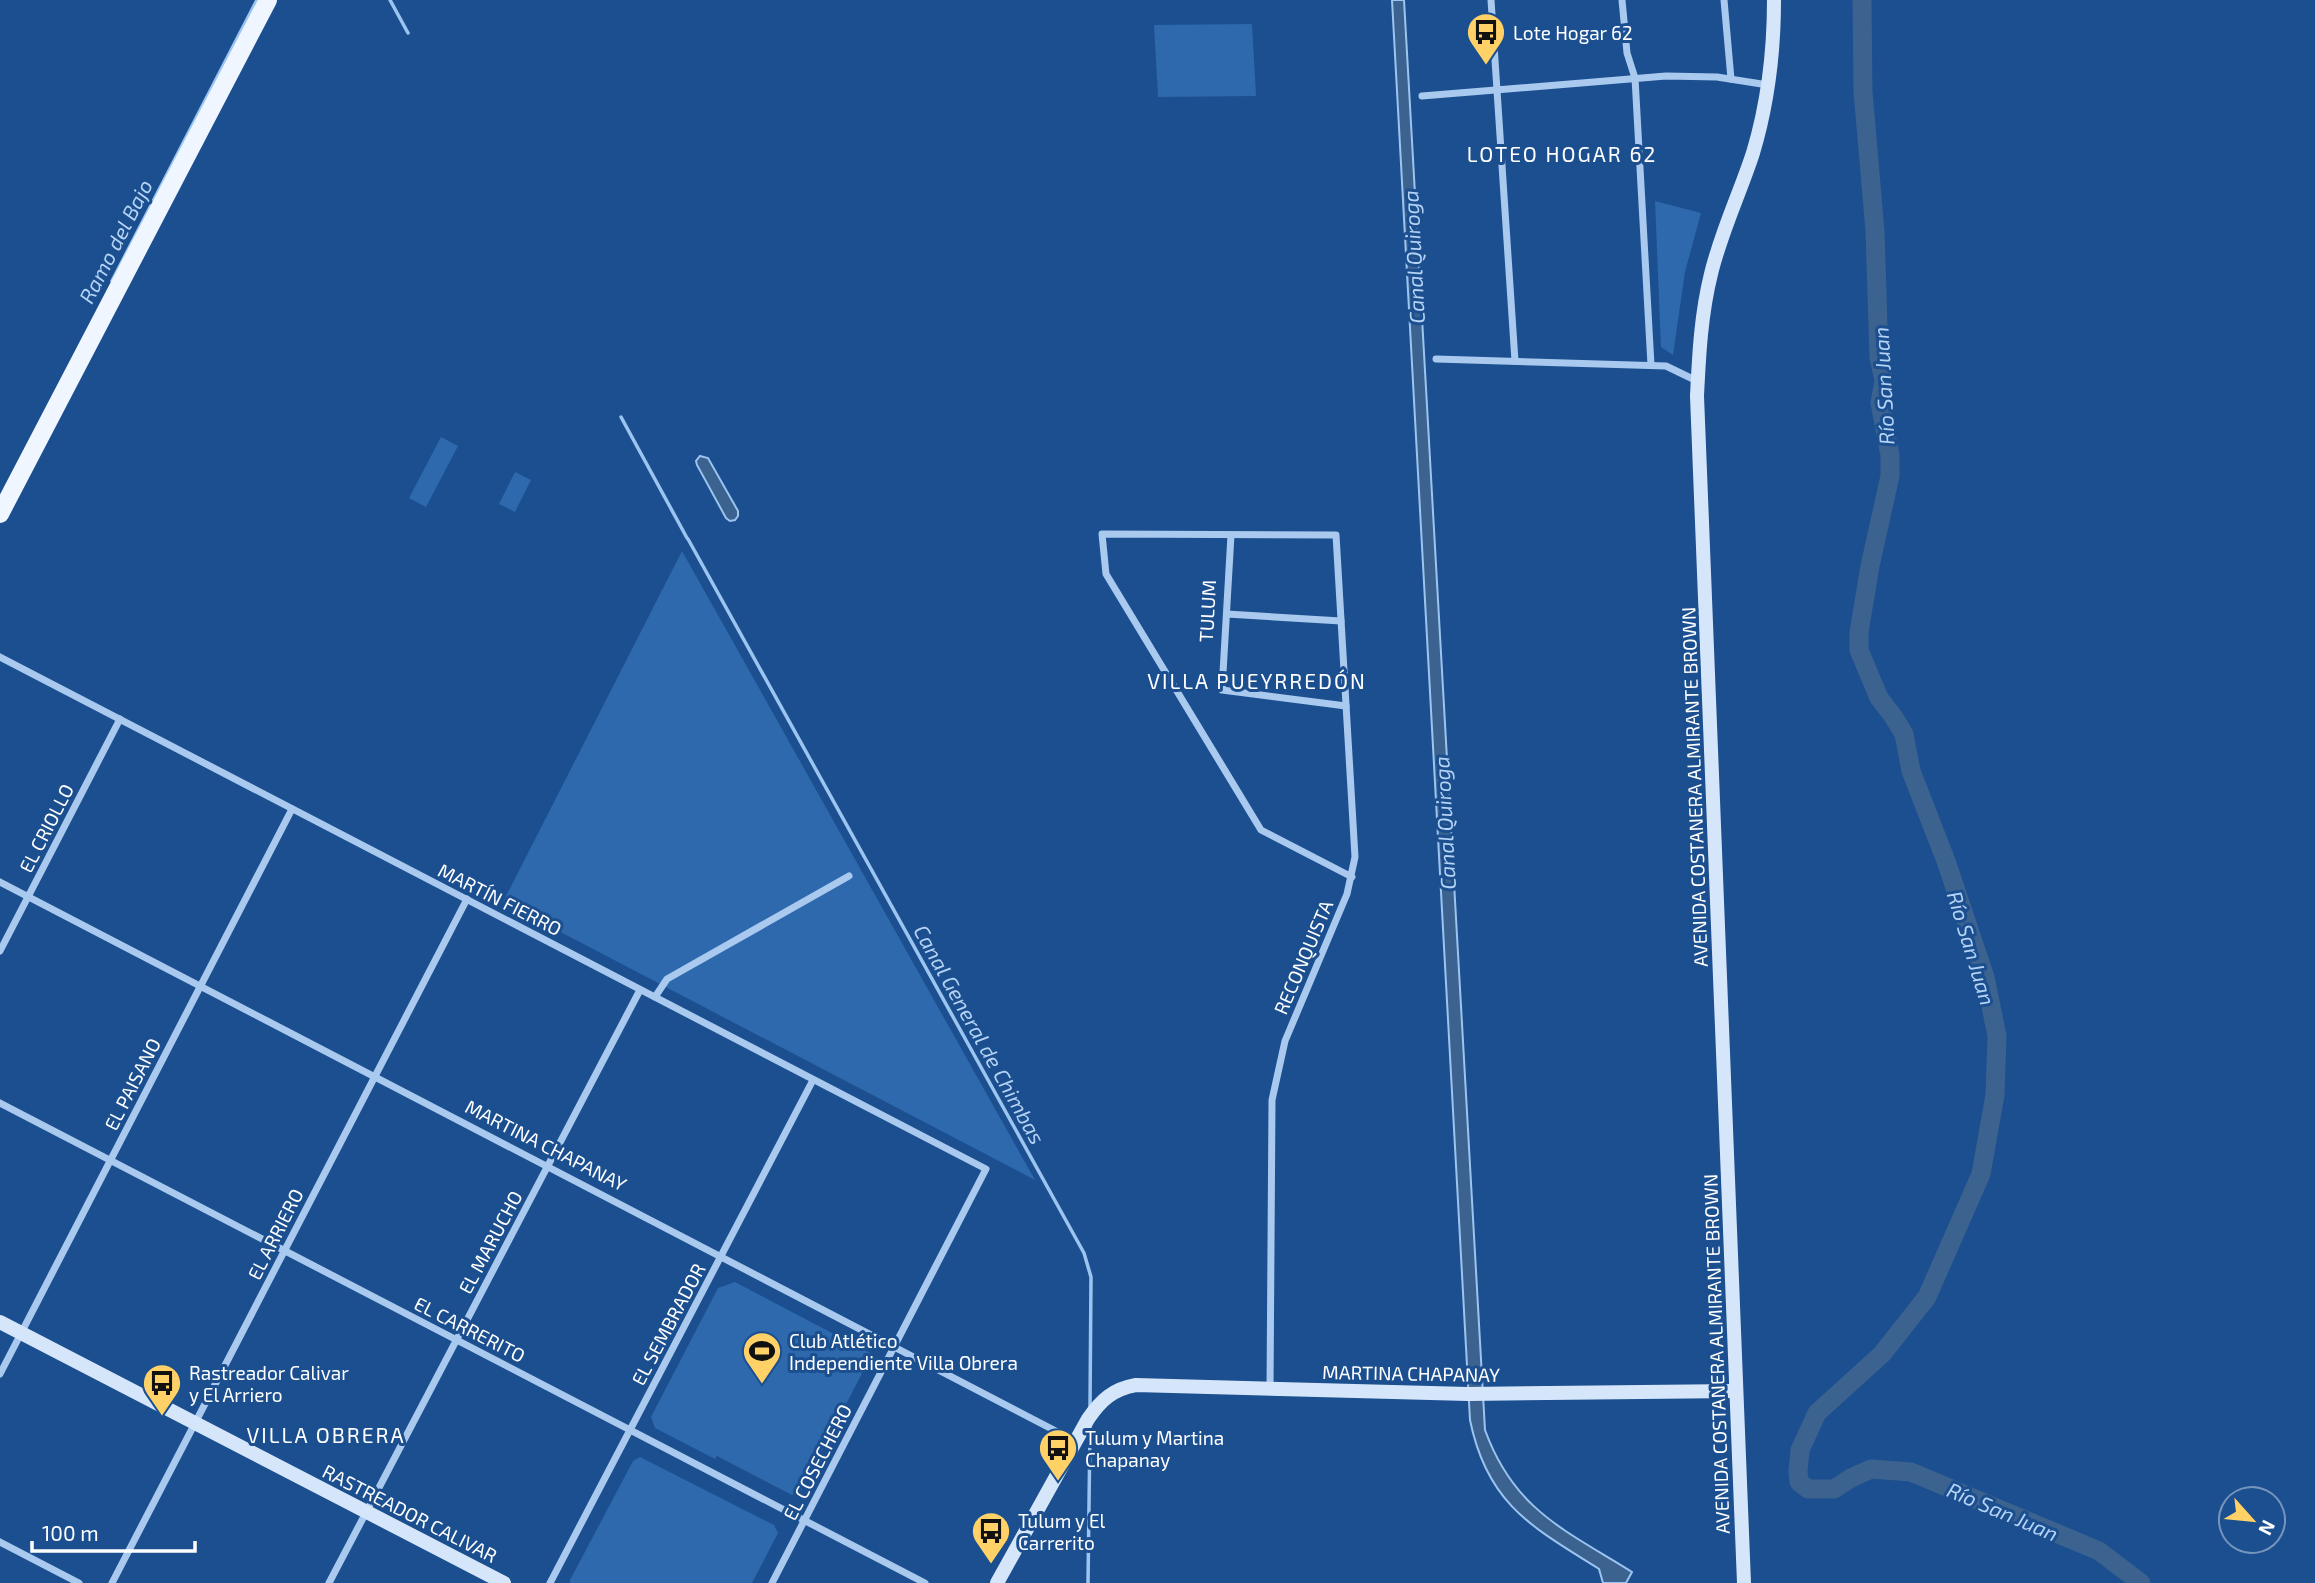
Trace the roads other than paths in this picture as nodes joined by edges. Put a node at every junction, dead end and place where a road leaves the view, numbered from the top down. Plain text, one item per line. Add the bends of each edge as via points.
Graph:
1 (268, 0) edge
2 (1491, 0) edge
3 (1622, 0) edge
4 (1724, 0) edge
5 (1774, 0) edge
6 (1635, 78) junction
7 (1731, 79) junction
8 (1768, 85) junction
9 (1497, 90) junction
10 (1423, 96) dead end
11 (1436, 359) dead end
12 (1515, 361) junction
13 (1651, 365) junction
14 (1698, 381) junction
15 (0, 514) edge
16 (1231, 535) junction
17 (1227, 614) junction
18 (1341, 621) junction
19 (0, 657) edge
20 (1346, 706) junction
21 (120, 719) junction
22 (292, 809) junction
23 (849, 876) dead end
24 (1352, 877) junction
25 (0, 882) edge
26 (28, 897) junction
27 (467, 900) junction
28 (0, 951) edge
29 (200, 987) junction
30 (640, 990) junction
31 (655, 997) junction
32 (375, 1077) junction
33 (813, 1080) junction
34 (0, 1103) edge
35 (110, 1160) junction
36 (547, 1167) junction
37 (986, 1170) joint
38 (285, 1250) junction
39 (721, 1257) junction
40 (0, 1322) edge
41 (21, 1333) junction
42 (457, 1340) junction
43 (894, 1347) junction
44 (0, 1374) edge
45 (1270, 1390) junction
46 (1737, 1391) junction
47 (195, 1423) junction
48 (630, 1430) junction
49 (1075, 1441) junction
50 (366, 1512) junction
51 (804, 1520) junction
52 (0, 1542) edge
53 (79, 1583) edge
54 (112, 1583) edge
55 (329, 1583) edge
56 (504, 1583) edge
57 (550, 1583) edge
58 (772, 1583) edge
59 (925, 1583) edge
60 (997, 1583) edge
61 (1744, 1583) edge

1 - 15 main road
2 - 9 street
3 - 6 street via 1627,53
4 - 7 street
5 - 8 main road, AVENIDA COSTANERA ALMIRANTE BROWN
6 - 7 street
6 - 9 street
6 - 13 street
7 - 8 street
8 - 14 main road, AVENIDA COSTANERA ALMIRANTE BROWN via 1753,150 1711,274
9 - 10 street
9 - 12 street
11 - 12 street
12 - 13 street
13 - 14 street via 1666,366
14 - 46 main road, AVENIDA COSTANERA ALMIRANTE BROWN
16 - 17 street, TULUM
16 - 18 street, RECONQUISTA via 1336,535
16 - 24 street via 1102,534 1106,574 1261,830
17 - 18 street
17 - 20 street, TULUM via 1222,690
18 - 20 street, RECONQUISTA
19 - 21 street, MARTÍN FIERRO
20 - 24 street, RECONQUISTA via 1355,857
21 - 22 street, MARTÍN FIERRO
21 - 26 street, EL CRIOLLO
22 - 27 street, MARTÍN FIERRO
22 - 29 street, EL PAISANO
23 - 31 street via 667,979
24 - 45 street, RECONQUISTA via 1285,1041 1272,1100
25 - 26 street, MARTINA CHAPANAY
26 - 28 street, EL CRIOLLO
26 - 29 street, MARTINA CHAPANAY
27 - 30 street, MARTÍN FIERRO
27 - 32 street, EL ARRIERO
29 - 32 street, MARTINA CHAPANAY
29 - 35 street, EL PAISANO
30 - 31 street, MARTÍN FIERRO
30 - 36 street, EL MARUCHO
31 - 33 street, MARTÍN FIERRO
32 - 36 street, MARTINA CHAPANAY
32 - 38 street, EL ARRIERO
33 - 37 street, MARTÍN FIERRO
33 - 39 street, EL SEMBRADOR
34 - 35 street, EL CARRERITO
35 - 38 street, EL CARRERITO
35 - 41 street, EL PAISANO
36 - 39 street, MARTINA CHAPANAY
36 - 42 street, EL MARUCHO
37 - 43 street, EL COSECHERO
38 - 42 street, EL CARRERITO
38 - 47 street, EL ARRIERO
39 - 43 street, MARTINA CHAPANAY
39 - 48 street, EL SEMBRADOR
40 - 41 main road, RASTREADOR CALIVAR
41 - 44 street, EL PAISANO
41 - 47 main road, RASTREADOR CALIVAR
42 - 48 street, EL CARRERITO
42 - 50 street, EL MARUCHO
43 - 49 street, MARTINA CHAPANAY
43 - 51 street, EL COSECHERO
45 - 46 main road, MARTINA CHAPANAY via 1468,1394
45 - 49 main road, MARTINA CHAPANAY via 1136,1385 1110,1394
46 - 61 main road, AVENIDA COSTANERA ALMIRANTE BROWN
47 - 50 main road, RASTREADOR CALIVAR
47 - 54 street, EL ARRIERO
48 - 51 street, EL CARRERITO
48 - 57 street, EL SEMBRADOR
49 - 60 main road
50 - 55 street, EL MARUCHO
50 - 56 main road, RASTREADOR CALIVAR
51 - 58 street, EL COSECHERO
51 - 59 street, EL CARRERITO
52 - 53 street

